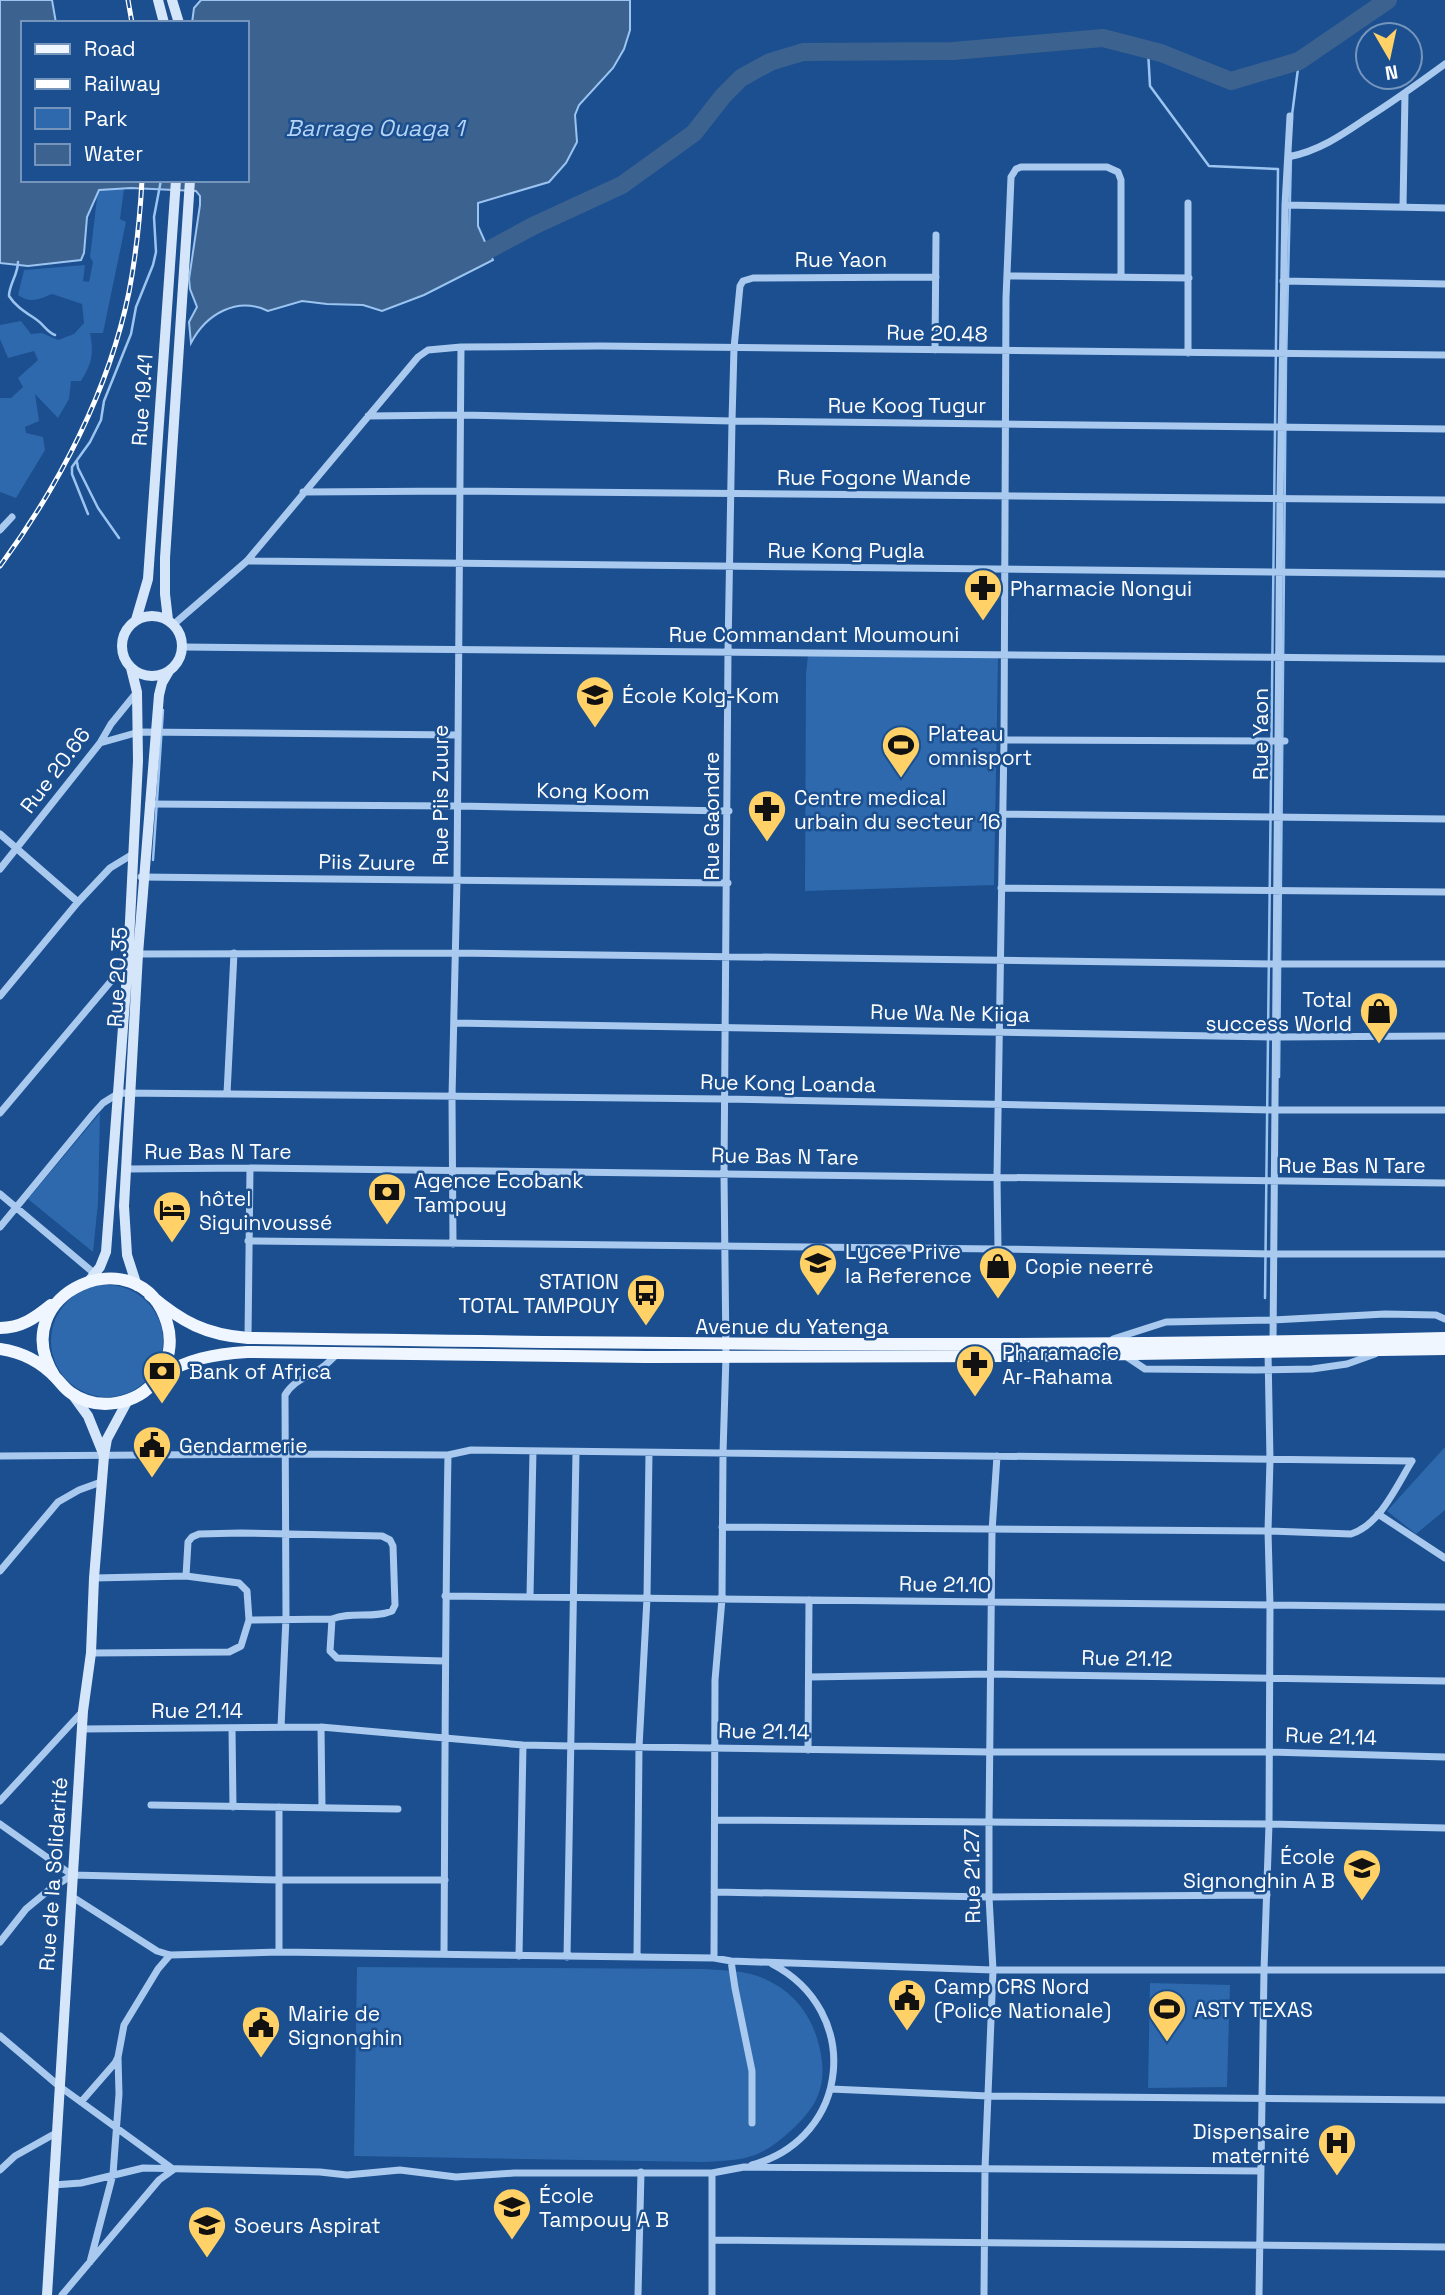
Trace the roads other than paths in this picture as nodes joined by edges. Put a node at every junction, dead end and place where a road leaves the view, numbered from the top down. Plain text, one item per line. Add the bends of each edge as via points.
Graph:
1 (158, 0) edge
2 (172, 0) edge
3 (163, 21) edge
4 (177, 21) edge
5 (1445, 64) edge
6 (1405, 94) junction
7 (1290, 116) dead end
8 (1289, 157) junction
9 (176, 182) edge
10 (190, 182) edge
11 (1188, 203) dead end
12 (1285, 205) junction
13 (1403, 207) junction
14 (1445, 208) edge
15 (936, 235) dead end
16 (1008, 276) junction
17 (1121, 276) junction
18 (936, 277) junction
19 (1188, 278) junction
20 (747, 279) joint
21 (1283, 281) junction
22 (1445, 284) edge
23 (461, 347) junction
24 (734, 348) junction
25 (935, 350) junction
26 (1006, 351) junction
27 (1188, 353) junction
28 (1282, 353) junction
29 (1445, 355) edge
30 (461, 415) junction
31 (368, 416) junction
32 (732, 421) junction
33 (1006, 423) junction
34 (1282, 427) junction
35 (1445, 429) edge
36 (461, 491) junction
37 (303, 492) junction
38 (731, 494) junction
39 (1004, 495) junction
40 (1280, 498) junction
41 (1445, 500) edge
42 (12, 517) dead end
43 (0, 530) edge
44 (247, 561) junction
45 (460, 564) junction
46 (730, 567) junction
47 (1004, 569) junction
48 (1280, 571) junction
49 (1445, 574) edge
50 (136, 620) junction
51 (171, 622) junction
52 (183, 647) junction
53 (458, 649) junction
54 (728, 651) junction
55 (1004, 653) junction
56 (1279, 657) junction
57 (1445, 659) edge
58 (131, 668) junction
59 (169, 671) junction
60 (137, 692) junction
61 (139, 732) junction
62 (155, 732) junction
63 (457, 734) junction
64 (1004, 740) junction
65 (1281, 742) junction
66 (100, 743) junction
67 (149, 804) junction
68 (457, 806) junction
69 (729, 811) junction
70 (1002, 814) junction
71 (1277, 818) junction
72 (1445, 819) edge
73 (0, 834) edge
74 (18, 848) junction
75 (133, 854) junction
76 (0, 869) edge
77 (137, 877) junction
78 (457, 880) junction
79 (728, 883) junction
80 (1001, 888) junction
81 (1277, 890) junction
82 (1445, 892) edge
83 (78, 902) junction
84 (233, 953) junction
85 (455, 953) junction
86 (727, 956) junction
87 (133, 958) junction
88 (999, 959) junction
89 (1276, 964) junction
90 (1445, 964) edge
91 (0, 996) edge
92 (454, 1023) junction
93 (726, 1026) junction
94 (999, 1032) junction
95 (1445, 1036) edge
96 (1275, 1037) junction
97 (124, 1093) junction
98 (227, 1094) junction
99 (452, 1097) junction
100 (725, 1099) junction
101 (998, 1104) junction
102 (1274, 1110) junction
103 (1445, 1110) edge
104 (0, 1113) edge
105 (250, 1168) junction
106 (125, 1170) junction
107 (452, 1171) junction
108 (724, 1173) junction
109 (997, 1177) junction
110 (1273, 1181) junction
111 (1445, 1183) edge
112 (0, 1194) edge
113 (16, 1208) junction
114 (0, 1227) edge
115 (248, 1241) junction
116 (453, 1244) junction
117 (726, 1247) junction
118 (998, 1249) junction
119 (1273, 1254) junction
120 (1445, 1254) edge
121 (92, 1277) junction
122 (137, 1286) junction
123 (150, 1295) junction
124 (60, 1299) junction
125 (1445, 1319) edge
126 (1273, 1320) junction
127 (2, 1327) edge
128 (248, 1338) junction
129 (1445, 1338) edge
130 (1099, 1345) junction
131 (388, 1347) junction
132 (1270, 1347) junction
133 (0, 1349) edge
134 (1445, 1349) edge
135 (1389, 1350) junction
136 (726, 1351) junction
137 (337, 1353) junction
138 (1124, 1354) junction
139 (1269, 1370) junction
140 (55, 1377) junction
141 (159, 1377) junction
142 (71, 1393) junction
143 (128, 1400) junction
144 (533, 1451) junction
145 (576, 1452) junction
146 (649, 1452) junction
147 (723, 1453) junction
148 (284, 1454) junction
149 (447, 1455) junction
150 (0, 1456) edge
151 (104, 1456) junction
152 (997, 1457) junction
153 (1270, 1460) junction
154 (101, 1482) junction
155 (1378, 1514) junction
156 (722, 1527) junction
157 (992, 1531) junction
158 (1268, 1531) junction
159 (285, 1535) junction
160 (1445, 1558) edge
161 (0, 1571) edge
162 (186, 1576) junction
163 (94, 1578) junction
164 (445, 1596) junction
165 (530, 1596) junction
166 (573, 1597) junction
167 (647, 1598) junction
168 (722, 1599) junction
169 (809, 1600) junction
170 (991, 1602) junction
171 (1270, 1605) junction
172 (1445, 1607) edge
173 (286, 1618) junction
174 (332, 1619) junction
175 (249, 1620) junction
176 (91, 1653) junction
177 (444, 1661) junction
178 (991, 1674) junction
179 (808, 1677) junction
180 (1268, 1677) junction
181 (1445, 1681) edge
182 (83, 1711) junction
183 (281, 1727) junction
184 (321, 1727) junction
185 (232, 1728) junction
186 (82, 1729) junction
187 (446, 1738) junction
188 (523, 1745) junction
189 (571, 1746) junction
190 (639, 1747) junction
191 (715, 1748) junction
192 (808, 1749) junction
193 (990, 1752) junction
194 (1268, 1752) junction
195 (1445, 1757) edge
196 (0, 1801) edge
197 (151, 1805) dead end
198 (233, 1807) junction
199 (279, 1807) junction
200 (322, 1807) junction
201 (398, 1809) dead end
202 (715, 1819) junction
203 (989, 1823) junction
204 (0, 1824) edge
205 (1269, 1824) junction
206 (1445, 1828) edge
207 (72, 1875) junction
208 (279, 1880) junction
209 (444, 1880) junction
210 (714, 1892) junction
211 (1267, 1895) junction
212 (71, 1896) junction
213 (989, 1897) junction
214 (0, 1942) edge
215 (279, 1952) junction
216 (444, 1954) junction
217 (170, 1955) junction
218 (519, 1956) junction
219 (567, 1956) junction
220 (637, 1957) junction
221 (714, 1958) junction
222 (731, 1961) junction
223 (769, 1962) junction
224 (993, 1970) junction
225 (1264, 1970) junction
226 (1445, 1970) edge
227 (0, 2036) edge
228 (118, 2057) junction
229 (59, 2086) junction
230 (831, 2089) junction
231 (988, 2096) junction
232 (1262, 2099) junction
233 (1445, 2100) edge
234 (81, 2102) junction
235 (752, 2123) dead end
236 (117, 2128) junction
237 (56, 2133) junction
238 (744, 2168) junction
239 (173, 2169) junction
240 (985, 2169) junction
241 (0, 2170) edge
242 (1261, 2171) junction
243 (641, 2172) junction
244 (712, 2173) junction
245 (113, 2174) junction
246 (53, 2185) junction
247 (712, 2240) junction
248 (984, 2243) junction
249 (1260, 2245) junction
250 (1445, 2247) edge
251 (90, 2262) junction
252 (47, 2295) edge
253 (62, 2295) edge
254 (638, 2295) edge
255 (712, 2295) edge
256 (984, 2295) edge
257 (1259, 2295) edge

1 - 3 main road
2 - 4 main road
5 - 6 street
6 - 8 street via 1325,146
6 - 13 street
7 - 8 street, Rue Yaon
8 - 12 street, Rue Yaon
9 - 50 main road, Rue 19.41 via 149,579
10 - 51 main road, Rue 19.41 via 165,558
11 - 19 street
12 - 13 street
12 - 21 street, Rue Yaon
13 - 14 street
15 - 18 street
16 - 17 street
16 - 17 street via 1013,173 1021,167 1107,167 1118,172 1121,180
16 - 26 street
17 - 19 street
18 - 20 street, Rue Yaon
18 - 25 street
19 - 27 street
20 - 24 street, Rue Gaondre via 740,286
21 - 22 street
21 - 28 street, Rue Yaon
23 - 24 street, Rue 20.48
23 - 30 street, Rue Piis Zuure
23 - 31 street, Rue 20.48 via 428,350 418,357
24 - 25 street, Rue 20.48
24 - 32 street, Rue Gaondre
25 - 26 street, Rue 20.48
26 - 27 street, Rue 20.48
26 - 33 street
27 - 28 street, Rue 20.48
28 - 29 street, Rue 20.48
28 - 34 street, Rue Yaon
30 - 31 street, Rue Koog Tugur
30 - 32 street, Rue Koog Tugur
30 - 36 street, Rue Piis Zuure
31 - 37 street
32 - 33 street, Rue Koog Tugur
32 - 38 street, Rue Gaondre
33 - 34 street, Rue Koog Tugur
33 - 39 street
34 - 35 street, Rue Koog Tugur
34 - 40 street, Rue Yaon
36 - 37 street, Rue Fogone Wande
36 - 38 street, Rue Fogone Wande
36 - 45 street, Rue Piis Zuure
37 - 44 street
38 - 39 street, Rue Fogone Wande
38 - 46 street, Rue Gaondre
39 - 40 street, Rue Fogone Wande
39 - 47 street
40 - 41 street, Rue Fogone Wande
40 - 48 street, Rue Yaon
42 - 43 street
44 - 45 street, Rue Kong Pugla
44 - 51 street
45 - 46 street, Rue Kong Pugla
45 - 53 street, Rue Piis Zuure
46 - 47 street, Rue Kong Pugla
46 - 54 street, Rue Gaondre
47 - 48 street, Rue Kong Pugla
47 - 55 street
48 - 49 street, Rue Kong Pugla
48 - 56 street, Rue Yaon
50 - 51 main road via 152,615
50 - 58 main road via 122,643
51 - 52 main road via 181,634
52 - 53 street, Rue Commandant Moumouni
52 - 59 main road via 179,661
53 - 54 street, Rue Commandant Moumouni
53 - 63 street, Rue Piis Zuure
54 - 55 street, Rue Commandant Moumouni
54 - 69 street, Rue Gaondre
55 - 56 street, Rue Commandant Moumouni
55 - 64 street
56 - 57 street, Rue Commandant Moumouni
56 - 65 street, Rue Yaon
58 - 59 main road via 148,676
58 - 60 main road, Rue 20.35
59 - 62 main road, Rue 20.35 via 159,695
60 - 61 main road, Rue 20.35
60 - 66 street, Rue 20.66
61 - 62 street
61 - 66 street
61 - 75 main road, Rue 20.35
62 - 63 street
62 - 67 main road, Rue 20.35
63 - 68 street, Rue Piis Zuure
64 - 65 street
64 - 70 street
65 - 71 street, Rue Yaon
66 - 74 street, Rue 20.66
67 - 68 street, Kong Koom
67 - 77 main road, Rue 20.35
68 - 69 street, Kong Koom
68 - 78 street, Rue Piis Zuure
69 - 79 street, Rue Gaondre
70 - 71 street
70 - 80 street
71 - 72 street
71 - 81 street, Rue Yaon
73 - 74 street
74 - 76 street, Rue 20.66
74 - 83 street
75 - 77 main road, Rue 20.35
75 - 83 street via 118,862
77 - 78 street, Piis Zuure
77 - 87 main road, Rue 20.35
78 - 79 street, Piis Zuure
78 - 85 street, Rue Piis Zuure
79 - 86 street, Rue Gaondre
80 - 81 street
80 - 88 street
81 - 82 street
81 - 89 street, Rue Yaon
83 - 91 street
84 - 85 street
84 - 87 street
84 - 98 street
85 - 86 street
85 - 92 street, Rue Piis Zuure
86 - 88 street
86 - 93 street, Rue Gaondre
87 - 97 main road, Rue 20.35
87 - 104 street
88 - 89 street
88 - 94 street
89 - 90 street
89 - 96 street, Rue Yaon
92 - 93 street, Rue Wa Ne Kiiga
92 - 99 street, Rue Piis Zuure
93 - 94 street, Rue Wa Ne Kiiga
93 - 100 street, Rue Gaondre
94 - 96 street, Rue Wa Ne Kiiga
94 - 101 street
95 - 96 street, Rue Wa Ne Kiiga
96 - 102 street, Rue Yaon
97 - 98 street, Rue Kong Loanda
97 - 106 main road, Rue 20.35
97 - 113 street via 103,1103
97 - 121 main road, Rue 20.35 via 108,1242
98 - 99 street, Rue Kong Loanda
99 - 100 street, Rue Kong Loanda
99 - 107 street, Rue Piis Zuure
100 - 101 street, Rue Kong Loanda
100 - 108 street, Rue Gaondre
101 - 102 street, Rue Kong Loanda
101 - 109 street
102 - 103 street, Rue Kong Loanda
102 - 110 street, Rue Yaon
105 - 106 street, Rue Bas N Tare
105 - 107 street, Rue Bas N Tare
105 - 115 street
106 - 122 main road, Rue 20.35 via 125,1242
107 - 108 street, Rue Bas N Tare
107 - 116 street, Rue Piis Zuure
108 - 109 street, Rue Bas N Tare
108 - 117 street, Rue Gaondre
109 - 110 street, Rue Bas N Tare
109 - 118 street
110 - 111 street, Rue Bas N Tare
110 - 119 street, Rue Yaon
112 - 113 street
113 - 114 street
113 - 121 street
115 - 116 street
115 - 128 street
116 - 117 street
117 - 118 street
117 - 136 street, Rue Gaondre
118 - 119 street
119 - 120 street
119 - 126 street, Rue Yaon
121 - 122 main road
121 - 124 main road
122 - 123 main road
123 - 128 main road, Avenue du Yatenga via 190,1325
123 - 141 main road via 169,1331 168,1354
124 - 127 main road via 33,1320
124 - 140 main road via 48,1317 44,1337 46,1358
125 - 126 street via 1385,1314
126 - 130 street via 1166,1322
126 - 132 street, Rue Yaon
128 - 131 main road, Avenue du Yatenga
129 - 132 main road, Avenue du Yatenga
130 - 132 main road, Avenue du Yatenga
130 - 136 main road, Avenue du Yatenga
131 - 136 main road, Avenue du Yatenga via 645,1357
131 - 137 main road, Avenue du Yatenga
132 - 135 main road, Avenue du Yatenga
132 - 138 main road, Avenue du Yatenga
132 - 139 street, Rue Yaon
133 - 140 main road via 24,1355
134 - 135 main road, Avenue du Yatenga
135 - 139 street via 1347,1364
136 - 138 main road, Avenue du Yatenga
136 - 147 street, Rue Gaondre
137 - 141 main road, Avenue du Yatenga via 219,1353 189,1360
137 - 148 street via 323,1367 299,1379 285,1395
138 - 139 street via 1144,1368
139 - 153 street, Rue Yaon
140 - 142 main road
141 - 143 main road
142 - 143 main road via 95,1403
142 - 151 main road, Rue de la Solidarité via 88,1416
143 - 151 main road, Rue de la Solidarité via 107,1439
144 - 145 street
144 - 149 street via 471,1450
144 - 165 street
145 - 146 street
145 - 166 street
146 - 147 street
146 - 167 street
147 - 152 street
147 - 156 street, Rue Gaondre
148 - 149 street
148 - 151 street
148 - 159 street
149 - 164 street
150 - 151 street
151 - 154 main road, Rue de la Solidarité
152 - 153 street
152 - 157 street, Rue 21.27
153 - 155 street via 1412,1461
153 - 158 street, Rue Yaon
154 - 161 street via 58,1502
154 - 163 main road, Rue de la Solidarité
155 - 158 street via 1351,1534
155 - 160 street
156 - 157 street
156 - 168 street, Rue Gaondre
157 - 158 street
157 - 170 street, Rue 21.27
158 - 171 street, Rue Yaon
159 - 162 street via 199,1534 188,1542
159 - 173 street
159 - 174 street via 390,1539 392,1611
162 - 163 street
162 - 175 street via 239,1583 247,1591
163 - 176 main road, Rue de la Solidarité
164 - 165 street, Rue 21.10
164 - 177 street
165 - 166 street, Rue 21.10
166 - 167 street, Rue 21.10
166 - 189 street
167 - 168 street, Rue 21.10
167 - 190 street
168 - 169 street, Rue 21.10
168 - 191 street, Rue Gaondre
169 - 170 street, Rue 21.10
169 - 179 street
170 - 171 street, Rue 21.10
170 - 178 street, Rue 21.27
171 - 172 street, Rue 21.10
171 - 180 street, Rue Yaon
173 - 174 street
173 - 175 street
173 - 183 street
174 - 177 street via 330,1651 337,1658
175 - 176 street via 241,1646 229,1652
176 - 182 main road, Rue de la Solidarité
177 - 187 street
178 - 179 street, Rue 21.12
178 - 180 street, Rue 21.12
178 - 193 street, Rue 21.27
179 - 192 street
180 - 181 street, Rue 21.12
180 - 194 street, Rue Yaon
182 - 186 main road, Rue de la Solidarité
182 - 196 street
183 - 184 street, Rue 21.14
183 - 185 street, Rue 21.14
184 - 187 street, Rue 21.14
184 - 200 street
185 - 186 street, Rue 21.14
185 - 198 street
186 - 207 main road, Rue de la Solidarité
187 - 188 street, Rue 21.14
187 - 209 street
188 - 189 street, Rue 21.14
188 - 218 street
189 - 190 street, Rue 21.14
189 - 219 street
190 - 191 street, Rue 21.14
190 - 220 street
191 - 192 street, Rue 21.14
191 - 202 street, Rue Gaondre
192 - 193 street, Rue 21.14
193 - 194 street, Rue 21.14
193 - 203 street, Rue 21.27
194 - 195 street, Rue 21.14
194 - 205 street, Rue Yaon
197 - 198 street
198 - 199 street
199 - 200 street
199 - 208 street
200 - 201 street
202 - 203 street
202 - 210 street, Rue Gaondre
203 - 205 street
203 - 213 street, Rue 21.27
204 - 207 street
205 - 206 street
205 - 211 street, Rue Yaon
207 - 208 street
207 - 212 main road, Rue de la Solidarité
207 - 214 street via 26,1909
208 - 209 street
208 - 215 street
209 - 216 street
210 - 213 street
210 - 221 street, Rue Gaondre
211 - 213 street
211 - 225 street, Rue Yaon
212 - 217 street
212 - 229 main road, Rue de la Solidarité
213 - 224 street, Rue 21.27
215 - 216 street
215 - 217 street
216 - 218 street
217 - 228 street via 124,2025
218 - 219 street
219 - 220 street
220 - 221 street
221 - 222 street
222 - 223 street
222 - 235 street via 752,2071
223 - 224 street
223 - 230 street via 798,1980 820,2007 834,2055
224 - 225 street
224 - 231 street, Rue 21.27
225 - 226 street
225 - 232 street, Rue Yaon
227 - 229 street
228 - 234 street
228 - 236 street
229 - 234 street
229 - 237 main road, Rue de la Solidarité
230 - 231 street
230 - 238 street via 813,2126 799,2141 783,2153
231 - 232 street
231 - 240 street, Rue 21.27
232 - 233 street
232 - 242 street, Rue Yaon
234 - 236 street
236 - 239 street
236 - 245 street
237 - 241 street
237 - 246 main road, Rue de la Solidarité
238 - 240 street
238 - 244 street
239 - 243 street via 347,2175 400,2170 456,2177
239 - 245 street
239 - 251 street
240 - 242 street
240 - 248 street, Rue 21.27
242 - 249 street, Rue Yaon
243 - 244 street
243 - 254 street
244 - 247 street
245 - 246 street
245 - 251 street
246 - 252 main road, Rue de la Solidarité
247 - 248 street
247 - 255 street
248 - 249 street
248 - 256 street, Rue 21.27
249 - 250 street
249 - 257 street, Rue Yaon
251 - 253 street

